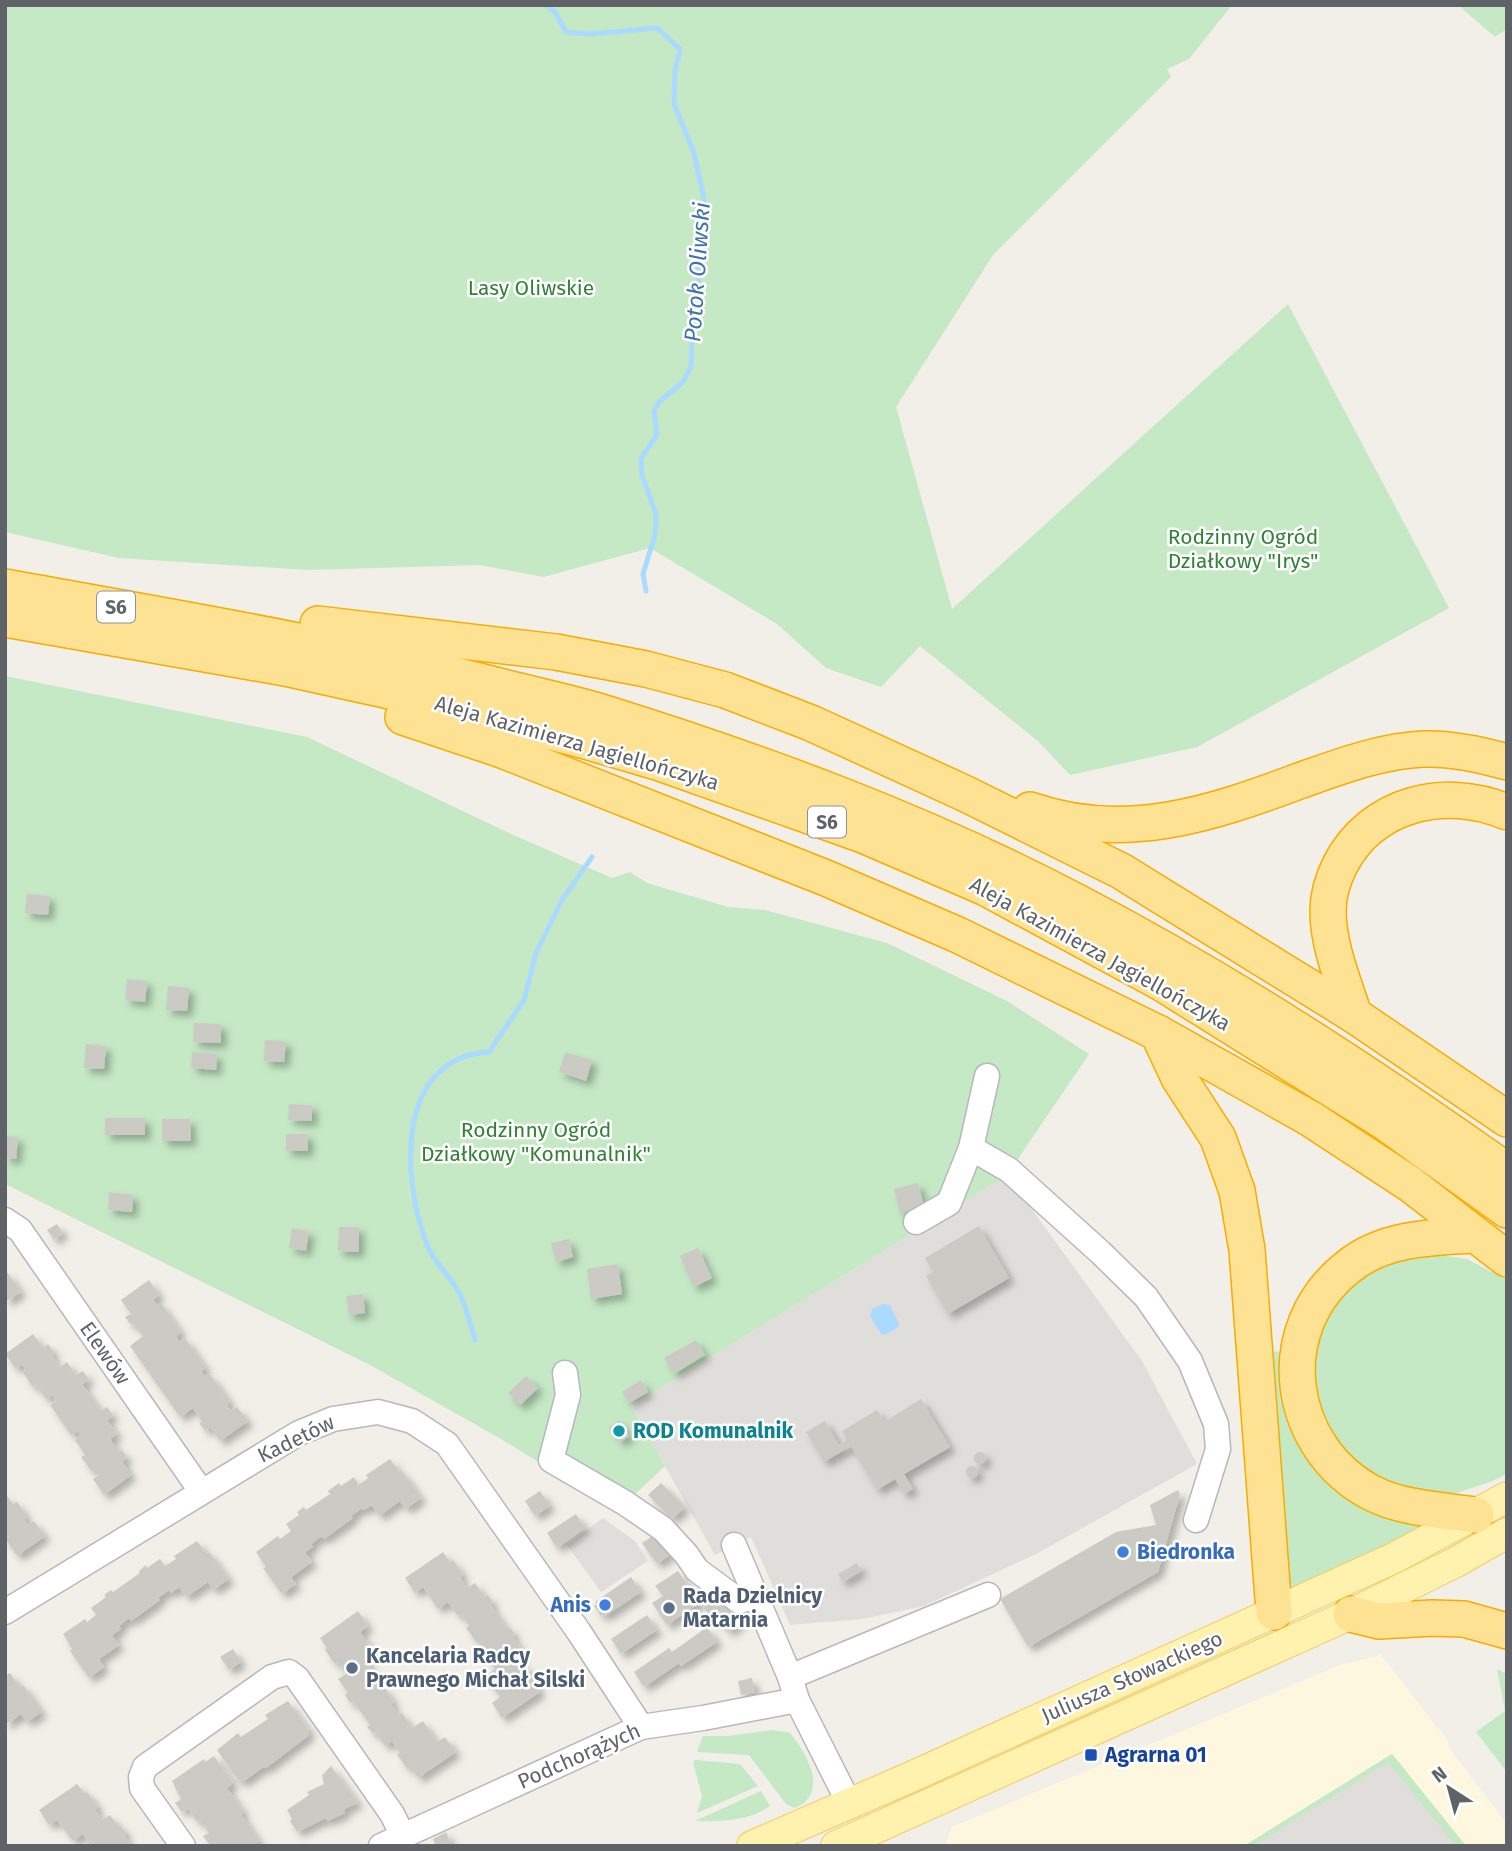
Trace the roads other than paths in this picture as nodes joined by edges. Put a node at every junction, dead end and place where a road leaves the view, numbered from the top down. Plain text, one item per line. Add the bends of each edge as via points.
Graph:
1 (5, 587) edge
2 (5, 595) edge
3 (5, 612) edge
4 (51, 617) junction
5 (5, 619) edge
6 (226, 627) junction
7 (1507, 762) edge
8 (964, 793) junction
9 (1507, 812) edge
10 (1354, 1016) junction
11 (1158, 1033) junction
12 (987, 1076) dead end
13 (1507, 1119) edge
14 (971, 1148) junction
15 (1507, 1171) edge
16 (1507, 1210) edge
17 (5, 1220) edge
18 (916, 1222) dead end
19 (1475, 1235) junction
20 (1507, 1259) edge
21 (565, 1373) dead end
22 (201, 1491) junction
23 (1507, 1497) edge
24 (1476, 1515) junction
25 (1196, 1520) dead end
26 (1507, 1534) edge
27 (734, 1545) dead end
28 (988, 1595) dead end
29 (755, 1596) junction
30 (5, 1612) edge
31 (1274, 1612) junction
32 (1351, 1614) junction
33 (1507, 1631) edge
34 (793, 1689) junction
35 (641, 1727) junction
36 (849, 1803) junction
37 (392, 1841) edge
38 (858, 1843) edge
39 (183, 1846) edge
40 (751, 1846) edge

1 - 4 highway, Aleja Kazimierza Jagiellończyka / S6
2 - 4 street
3 - 4 street
4 - 5 highway, Aleja Kazimierza Jagiellończyka / S6
4 - 6 highway, Aleja Kazimierza Jagiellończyka / S6
4 - 11 highway via 93,651 311,693 421,721 502,750 838,883 958,935
4 - 16 highway, Aleja Kazimierza Jagiellończyka / S6 via 475,712 660,763 863,835 986,888 1160,982 1386,1123
6 - 8 highway via 247,617 556,652 646,670 725,690 798,718
6 - 15 highway, Aleja Kazimierza Jagiellończyka / S6 via 436,670 595,710 893,815 1075,900 1225,984 1402,1097
7 - 8 highway via 1448,750 1385,754 1231,807 1141,824 1083,823 976,790
8 - 10 highway via 1121,872
9 - 10 highway via 1461,799 1410,805 1389,814 1347,852 1336,872 1328,911 1330,936
10 - 13 highway
11 - 19 highway via 1311,1119 1409,1184
11 - 31 highway via 1179,1078 1218,1139 1237,1191 1247,1250
12 - 14 street
14 - 18 street via 949,1203
14 - 25 street via 1009,1170 1100,1252 1146,1297 1190,1361 1216,1424 1218,1449
17 - 22 street, Elewów via 20,1230
19 - 20 highway
19 - 24 highway via 1423,1238 1383,1248 1349,1265 1313,1306 1301,1337 1297,1366 1305,1420 1326,1457 1344,1475 1393,1501
21 - 29 street via 568,1395 551,1460 663,1529 697,1570 739,1601
22 - 30 street, Kadetów
22 - 35 street, Kadetów via 281,1443 333,1419 379,1412 412,1421 447,1444 460,1461
23 - 24 main road, Juliusza Słowackiego
24 - 31 main road, Juliusza Słowackiego
26 - 32 main road, Juliusza Słowackiego
27 - 29 street
28 - 34 street, Podchorążych
29 - 34 street
31 - 36 main road, Juliusza Słowackiego
32 - 33 highway via 1379,1621 1464,1619
32 - 38 main road, Juliusza Słowackiego
34 - 35 street, Podchorążych via 703,1718
34 - 36 street
35 - 37 street, Podchorążych
36 - 38 main road
36 - 40 main road, Juliusza Słowackiego
37 - 39 street via 392,1814 289,1672 272,1676 145,1767 142,1788

